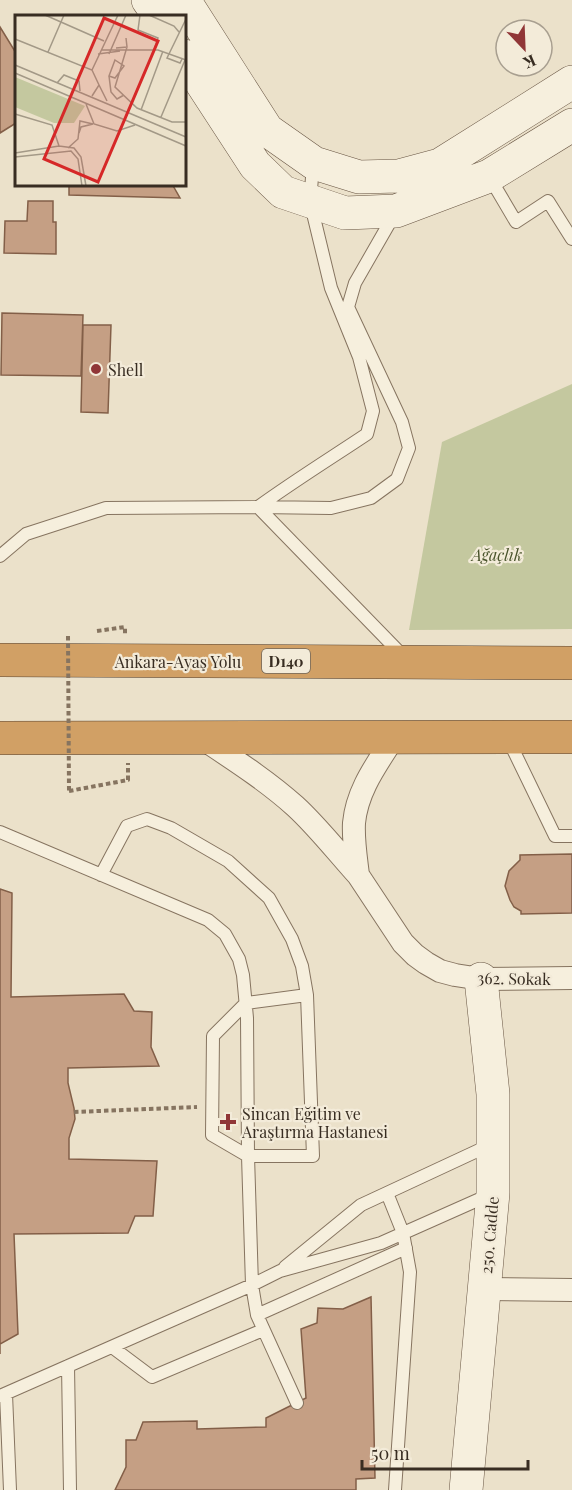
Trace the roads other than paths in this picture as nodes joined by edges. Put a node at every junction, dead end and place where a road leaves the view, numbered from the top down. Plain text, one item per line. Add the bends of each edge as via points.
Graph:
1 (148, 0) edge
2 (184, 0) edge
3 (158, 15) edge
4 (186, 59) edge
5 (572, 82) edge
6 (572, 125) edge
7 (314, 163) junction
8 (489, 177) junction
9 (407, 189) junction
10 (310, 201) junction
11 (572, 239) edge
12 (258, 507) junction
13 (0, 556) edge
14 (0, 660) edge
15 (409, 662) junction
16 (572, 663) edge
17 (200, 737) junction
18 (394, 737) junction
19 (572, 737) edge
20 (0, 738) edge
21 (508, 738) junction
22 (0, 832) edge
23 (572, 836) edge
24 (101, 875) junction
25 (358, 875) junction
26 (572, 978) edge
27 (481, 979) junction
28 (307, 995) junction
29 (246, 1003) junction
30 (494, 1143) junction
31 (248, 1156) junction
32 (387, 1193) junction
33 (493, 1193) junction
34 (403, 1233) junction
35 (406, 1248) junction
36 (280, 1271) junction
37 (252, 1285) junction
38 (484, 1289) junction
39 (572, 1290) edge
40 (257, 1315) junction
41 (263, 1330) junction
42 (112, 1347) junction
43 (68, 1366) junction
44 (3, 1395) edge
45 (297, 1403) dead end
46 (10, 1490) edge
47 (70, 1490) edge
48 (395, 1490) edge
49 (466, 1490) edge

1 - 3 street
2 - 7 street via 267,130
4 - 10 street via 255,165 283,192
5 - 9 street
6 - 8 street
7 - 9 street via 359,177 399,176
7 - 10 lane
8 - 9 street
8 - 11 lane via 516,222 548,201
9 - 10 street via 345,213
9 - 12 lane via 355,283 348,307 402,422 409,448 397,478 371,498 330,507
10 - 12 lane via 331,288 359,357 373,411 367,434
12 - 13 lane via 106,508 26,534
12 - 15 lane
14 - 15 highway, Ankara-Ayaş Yolu / D140
15 - 16 highway, Ankara-Ayaş Yolu / D140
17 - 18 highway
17 - 20 highway
17 - 25 street, 362. Sokak via 276,789
18 - 21 highway
18 - 25 street, 362. Sokak via 360,796 354,822
19 - 21 highway
21 - 23 lane via 555,836
22 - 24 lane
24 - 28 lane via 127,826 147,819 171,828 228,861 269,898 292,939
24 - 29 lane via 208,920 225,934 239,959
25 - 27 street, 362. Sokak via 415,955 440,970
26 - 27 street, 362. Sokak
27 - 30 street, 250. Cadde
28 - 29 lane
28 - 31 lane via 313,1156
29 - 31 lane
29 - 31 lane via 213,1036 212,1107 213,1135
30 - 32 lane
30 - 33 street, 250. Cadde
31 - 37 lane
32 - 34 lane
32 - 36 lane via 361,1205
33 - 34 lane
33 - 38 street, 250. Cadde
34 - 35 lane
34 - 36 lane via 381,1243
35 - 40 lane
35 - 48 lane via 410,1292
36 - 37 lane
37 - 40 lane
37 - 42 lane
38 - 39 street
38 - 49 street, 250. Cadde
40 - 41 lane
41 - 42 lane via 152,1377
41 - 45 lane
42 - 43 lane
43 - 44 lane
43 - 47 lane
44 - 46 lane

